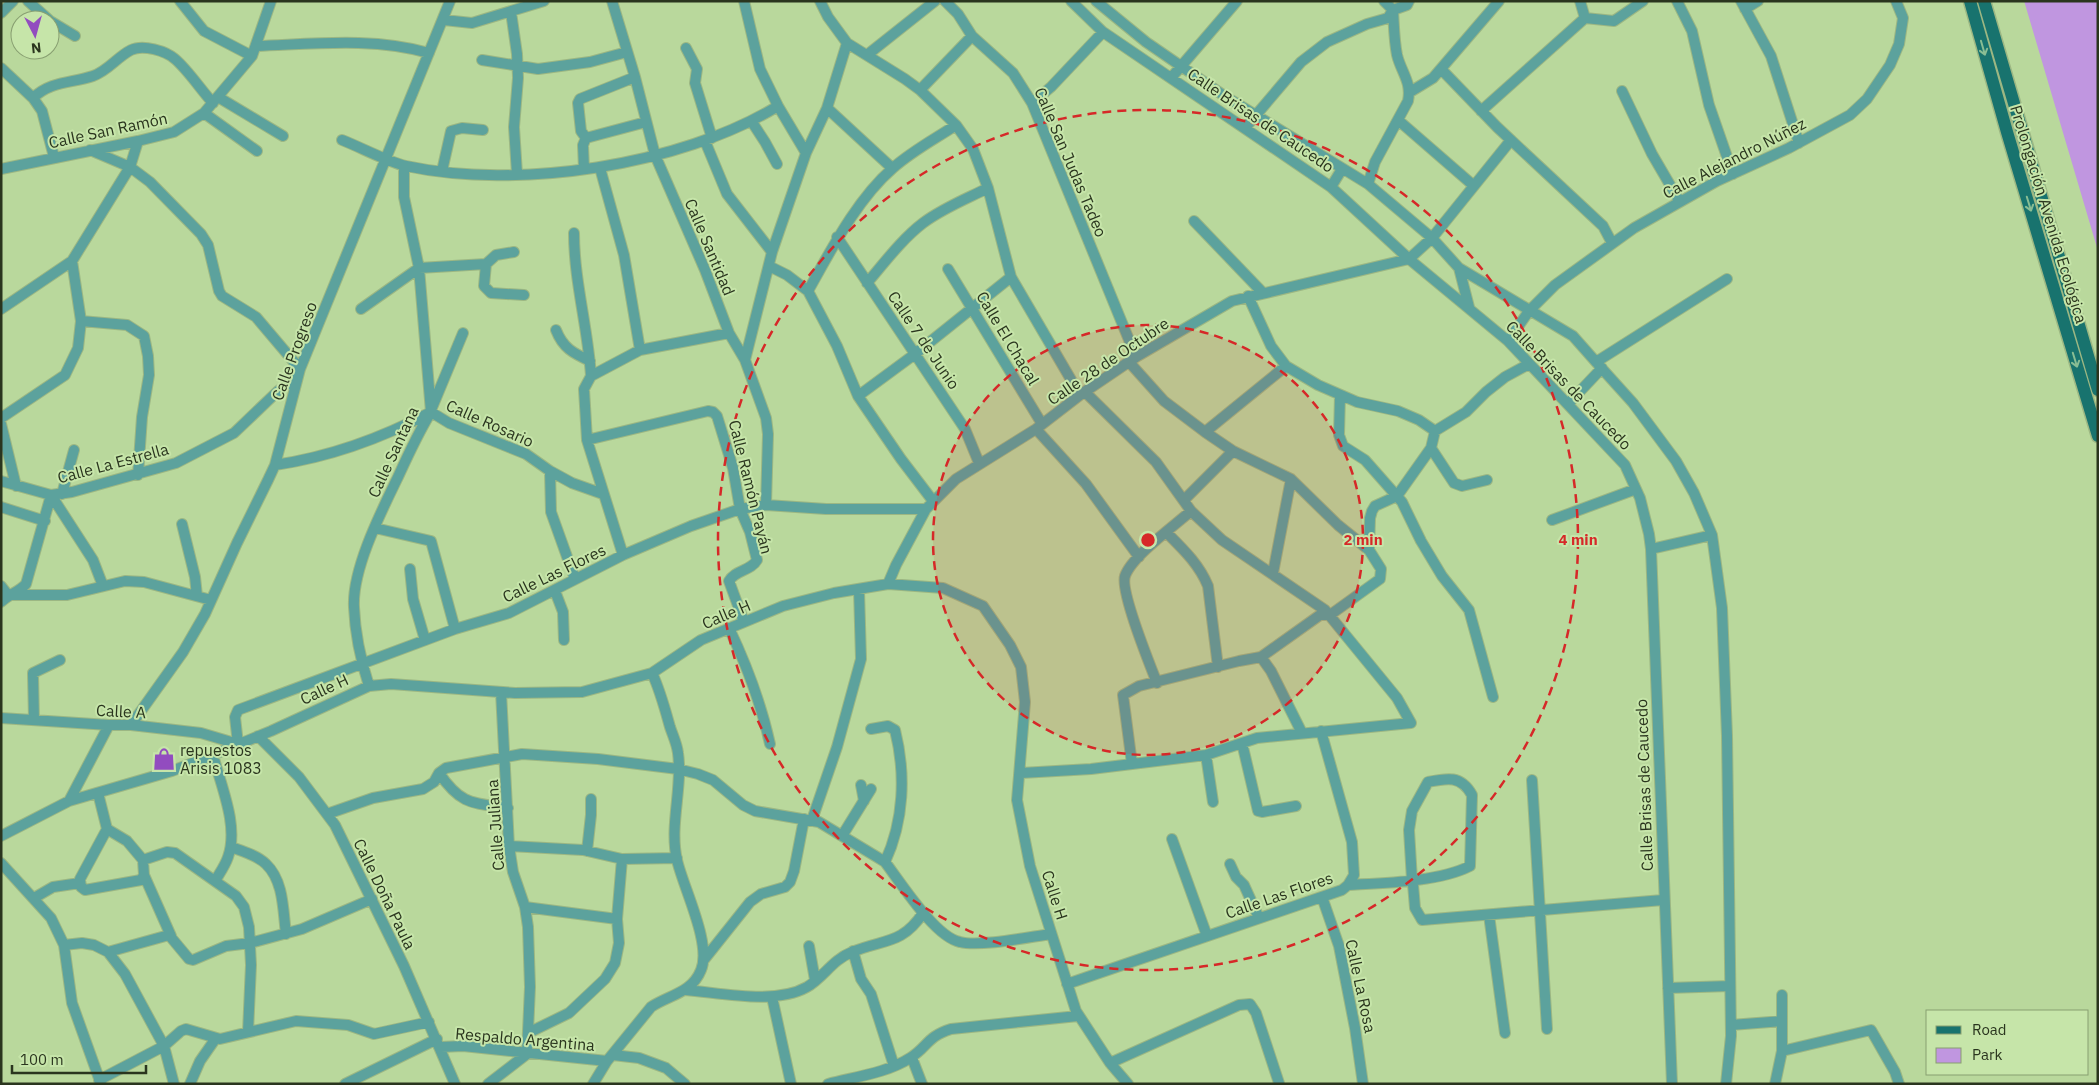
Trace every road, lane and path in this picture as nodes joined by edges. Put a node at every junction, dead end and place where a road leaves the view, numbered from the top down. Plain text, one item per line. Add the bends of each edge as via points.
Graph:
1 (13, 1) edge
2 (28, 1) edge
3 (180, 1) edge
4 (271, 1) edge
5 (450, 1) edge
6 (544, 1) edge
7 (612, 1) edge
8 (744, 1) edge
9 (820, 1) edge
10 (935, 1) edge
11 (945, 1) edge
12 (1071, 1) edge
13 (1096, 1) edge
14 (1237, 1) edge
15 (1384, 1) edge
16 (1409, 1) edge
17 (1499, 1) edge
18 (1580, 1) edge
19 (1677, 1) edge
20 (1758, 1) edge
21 (1896, 1) edge
22 (1970, 1) edge
23 (1984, 1) edge
24 (1637, 3) edge
25 (1743, 5) edge
26 (37, 10) edge
27 (1393, 10) junction
28 (511, 12) junction
29 (1, 13) edge
30 (1585, 18) junction
31 (444, 20) junction
32 (1118, 21) junction
33 (60, 27) edge
34 (1105, 33) junction
35 (75, 36) dead end
36 (972, 36) junction
37 (847, 43) junction
38 (257, 46) junction
39 (686, 48) dead end
40 (627, 52) junction
41 (429, 53) junction
42 (867, 55) junction
43 (252, 56) junction
44 (482, 60) dead end
45 (517, 66) junction
46 (1182, 66) junction
47 (1, 68) edge
48 (1441, 69) junction
49 (635, 76) junction
50 (1172, 78) junction
51 (920, 90) junction
52 (1622, 91) dead end
53 (1410, 92) junction
54 (33, 98) junction
55 (216, 100) junction
56 (1032, 103) junction
57 (778, 106) junction
58 (827, 108) junction
59 (1481, 111) junction
60 (204, 113) junction
61 (1257, 114) junction
62 (1398, 120) junction
63 (646, 122) junction
64 (752, 122) junction
65 (956, 125) junction
66 (1245, 128) junction
67 (483, 130) dead end
68 (283, 136) dead end
69 (586, 138) junction
70 (708, 139) junction
71 (342, 140) dead end
72 (1511, 140) junction
73 (138, 141) junction
74 (1799, 143) junction
75 (90, 150) junction
76 (257, 151) dead end
77 (806, 153) junction
78 (654, 155) junction
79 (54, 157) junction
80 (385, 158) junction
81 (777, 164) dead end
82 (404, 166) junction
83 (130, 168) junction
84 (600, 168) junction
85 (892, 168) junction
86 (1, 169) edge
87 (584, 169) junction
88 (1342, 169) junction
89 (442, 171) junction
90 (517, 174) junction
91 (1733, 174) junction
92 (1368, 184) junction
93 (1474, 186) junction
94 (1331, 187) junction
95 (988, 188) junction
96 (1680, 202) junction
97 (1194, 221) dead end
98 (574, 233) dead end
99 (838, 238) junction
100 (1432, 238) junction
101 (1612, 243) junction
102 (514, 252) dead end
103 (772, 252) junction
104 (1409, 259) junction
105 (72, 261) junction
106 (486, 264) junction
107 (770, 266) junction
108 (418, 268) junction
109 (1459, 268) junction
110 (948, 269) dead end
111 (1012, 277) junction
112 (1727, 279) dead end
113 (867, 283) junction
114 (808, 291) junction
115 (1264, 293) junction
116 (524, 295) dead end
117 (1248, 296) junction
118 (1469, 307) junction
119 (973, 308) junction
120 (1, 309) edge
121 (361, 309) dead end
122 (1529, 310) junction
123 (81, 321) junction
124 (556, 330) dead end
125 (463, 333) dead end
126 (729, 333) junction
127 (1508, 341) junction
128 (640, 350) junction
129 (915, 354) junction
130 (590, 360) junction
131 (745, 360) junction
132 (1132, 360) junction
133 (1529, 364) junction
134 (1599, 365) junction
135 (1286, 366) junction
136 (299, 373) junction
137 (591, 376) junction
138 (2098, 390) edge
139 (1083, 394) junction
140 (1340, 395) junction
141 (858, 396) junction
142 (1568, 404) junction
143 (431, 412) junction
144 (1, 418) edge
145 (1, 424) edge
146 (1039, 426) junction
147 (1435, 431) junction
148 (1205, 432) junction
149 (2098, 436) edge
150 (586, 440) junction
151 (1431, 448) junction
152 (74, 450) dead end
153 (1233, 451) junction
154 (980, 463) junction
155 (275, 465) junction
156 (550, 471) junction
157 (138, 475) junction
158 (1292, 479) junction
159 (1487, 480) dead end
160 (1, 481) edge
161 (16, 486) junction
162 (1636, 489) junction
163 (62, 494) junction
164 (603, 494) junction
165 (51, 495) junction
166 (1397, 496) junction
167 (1184, 500) junction
168 (933, 501) junction
169 (766, 505) junction
170 (1, 507) edge
171 (740, 509) junction
172 (926, 510) junction
173 (1191, 511) junction
174 (1552, 520) dead end
175 (45, 521) junction
176 (182, 524) dead end
177 (375, 528) junction
178 (1166, 532) junction
179 (1712, 535) junction
180 (1651, 549) junction
181 (1368, 550) junction
182 (623, 556) junction
183 (1138, 557) junction
184 (410, 569) dead end
185 (1273, 573) junction
186 (575, 579) junction
187 (888, 584) junction
188 (1, 586) edge
189 (103, 586) junction
190 (859, 590) junction
191 (555, 591) junction
192 (197, 596) junction
193 (5, 599) edge
194 (212, 600) junction
195 (1330, 616) junction
196 (744, 622) junction
197 (729, 628) junction
198 (455, 629) junction
199 (425, 640) junction
200 (564, 640) dead end
201 (1261, 657) junction
202 (60, 660) dead end
203 (362, 664) junction
204 (1218, 666) junction
205 (652, 673) junction
206 (1157, 683) junction
207 (369, 686) junction
208 (501, 692) junction
209 (1493, 697) dead end
210 (1, 718) edge
211 (34, 720) junction
212 (131, 725) junction
213 (109, 726) junction
214 (871, 730) dead end
215 (1320, 731) junction
216 (1302, 733) junction
217 (258, 736) junction
218 (1242, 743) junction
219 (238, 744) junction
220 (770, 744) dead end
221 (213, 755) junction
222 (1206, 755) junction
223 (506, 756) junction
224 (1132, 764) junction
225 (678, 769) junction
226 (1021, 773) junction
227 (439, 774) junction
228 (1532, 780) dead end
229 (861, 785) dead end
230 (871, 789) dead end
231 (98, 793) junction
232 (591, 799) dead end
233 (69, 801) junction
234 (864, 801) junction
235 (1214, 802) dead end
236 (1296, 806) dead end
237 (508, 808) junction
238 (326, 814) junction
239 (808, 819) junction
240 (107, 829) junction
241 (1, 836) edge
242 (842, 836) junction
243 (1172, 839) dead end
244 (509, 846) junction
245 (230, 847) junction
246 (588, 851) junction
247 (676, 858) junction
248 (622, 859) junction
249 (143, 860) junction
250 (885, 862) junction
251 (1, 863) edge
252 (1230, 864) dead end
253 (144, 876) junction
254 (1412, 880) junction
255 (215, 881) junction
256 (80, 883) junction
257 (1348, 886) junction
258 (1322, 897) junction
259 (34, 898) junction
260 (372, 899) junction
261 (1663, 900) junction
262 (525, 907) junction
263 (1541, 910) junction
264 (923, 913) junction
265 (1489, 915) junction
266 (1259, 918) junction
267 (617, 919) junction
268 (286, 934) junction
269 (1051, 934) junction
270 (171, 936) junction
271 (1207, 936) junction
272 (250, 943) junction
273 (64, 945) junction
274 (809, 946) dead end
275 (853, 951) junction
276 (108, 952) junction
277 (704, 961) junction
278 (815, 980) junction
279 (1067, 984) junction
280 (1730, 986) junction
281 (1668, 988) junction
282 (686, 990) junction
283 (1782, 995) dead end
284 (772, 997) junction
285 (1078, 1016) junction
286 (1782, 1021) junction
287 (429, 1022) junction
288 (1730, 1025) junction
289 (1547, 1029) dead end
290 (248, 1032) junction
291 (1505, 1033) dead end
292 (528, 1034) junction
293 (216, 1038) junction
294 (439, 1043) junction
295 (164, 1046) junction
296 (1782, 1051) junction
297 (527, 1054) junction
298 (610, 1058) junction
299 (912, 1058) junction
300 (1110, 1063) junction
301 (894, 1066) junction
302 (100, 1082) edge
303 (1122, 1082) edge
304 (1279, 1083) edge
305 (174, 1084) edge
306 (190, 1084) edge
307 (344, 1084) edge
308 (456, 1084) edge
309 (488, 1084) edge
310 (593, 1084) edge
311 (685, 1084) edge
312 (791, 1084) edge
313 (828, 1084) edge
314 (922, 1084) edge
315 (1363, 1084) edge
316 (1672, 1084) edge
317 (1726, 1084) edge
318 (1775, 1084) edge
319 (1899, 1084) edge

1 - 29 street
2 - 26 street
3 - 43 street via 204,31
4 - 38 street, Calle San Ramón
5 - 31 street, Calle Progreso
6 - 28 street
7 - 40 street, Calle Santidad
8 - 57 street via 760,68
9 - 37 street
10 - 42 street
11 - 36 street, Calle San Judas Tadeo
12 - 34 street, Calle Brisas de Caucedo
13 - 32 street
14 - 46 street
15 - 27 street
16 - 27 street via 1407,5
17 - 48 street
18 - 30 street
19 - 91 street via 1692,31 1709,104
20 - 25 street
21 - 74 street, Calle Alejandro Núñez via 1903,18 1899,44 1890,65 1867,99 1850,115
22 -> 149 main road, Prolongación Avenida Ecológica
23 - 138 main road, Prolongación Avenida Ecológica
24 - 30 street via 1614,20
25 - 74 street via 1771,56
27 - 53 street via 1398,55
27 - 61 street via 1388,18 1327,42 1301,62
28 - 31 street via 472,23
28 - 45 street
30 - 59 street
31 - 41 street, Calle Progreso
32 - 34 street
32 - 46 street
33 - 35 street
34 - 50 street, Calle Brisas de Caucedo
34 - 56 street
36 - 51 street
36 - 56 street, Calle San Judas Tadeo via 1013,73
37 - 42 street
37 - 58 street
38 - 41 street via 354,43 404,46
38 - 43 street, Calle San Ramón
39 - 70 street via 697,69 695,83
40 - 45 street via 562,67 538,69
40 - 49 street, Calle Santidad
41 - 80 street, Calle Progreso
42 - 51 street
43 - 55 street, Calle San Ramón
44 - 45 street
45 - 90 street via 514,127
46 - 50 street
46 - 61 street
47 - 54 street
48 - 53 street
48 - 59 street
49 - 63 street, Calle Santidad
49 - 69 street via 580,99 581,131
50 - 66 street, Calle Brisas de Caucedo
51 - 65 street
52 - 96 street via 1652,154
53 - 62 street
54 - 55 street via 45,87 98,75 126,53 143,48 172,57
54 - 79 street via 42,112
55 - 60 street, Calle San Ramón
55 - 68 street
56 - 132 street, Calle San Judas Tadeo
57 - 64 street
57 - 77 street
58 - 77 street
58 - 85 street
59 - 72 street
60 - 73 street, Calle San Ramón via 174,132
60 - 76 street
61 - 66 street
61 - 88 street
62 - 92 street
62 - 93 street
63 - 69 street
63 - 78 street, Calle Santidad
64 - 70 street
64 - 81 street
65 - 85 street
65 - 95 street via 973,149
66 - 94 street, Calle Brisas de Caucedo
67 - 89 street via 462,128 451,131
69 - 87 street via 583,144
70 - 78 street
70 - 103 street via 727,194
71 - 80 street
72 - 93 street
72 - 101 street via 1603,226
73 - 75 street, Calle San Ramón
73 - 83 street
74 - 91 street, Calle Alejandro Núñez
75 - 79 street, Calle San Ramón
75 - 83 street
77 - 103 street
78 - 84 street
78 - 126 street, Calle Santidad
79 - 86 street, Calle San Ramón
80 - 82 street
80 - 136 street, Calle Progreso
82 - 89 street
82 - 108 street, Calle Santana via 404,197
83 - 105 street
83 - 136 street via 150,182 205,239 222,296 256,317
84 - 87 street
84 - 128 street via 624,256
85 - 99 street via 878,182
87 - 90 street
88 - 92 street
88 - 94 street
89 - 90 street
91 - 96 street, Calle Alejandro Núñez
92 - 100 street
93 - 100 street
94 - 104 street, Calle Brisas de Caucedo
95 - 111 street
95 - 113 street via 923,223
96 - 101 street, Calle Alejandro Núñez
97 - 115 street
98 - 130 street via 574,261
99 - 113 street, Calle 7 de Junio
99 - 114 street
100 - 104 street
100 - 109 street
101 - 122 street, Calle Alejandro Núñez via 1555,285
102 - 106 street via 496,255
103 - 107 street
104 - 115 street, Calle 28 de Octubre
104 - 118 street, Calle Brisas de Caucedo
105 - 120 street
105 - 123 street
106 - 108 street
106 - 116 street via 484,286 488,291
107 - 114 street
107 - 131 street
108 - 121 street
108 - 143 street, Calle Santana
109 - 118 street
109 - 122 street
110 - 119 street, Calle El Chacal
111 - 119 street
111 - 139 street
112 - 134 street
113 - 129 street, Calle 7 de Junio
114 - 141 street
115 - 117 street, Calle 28 de Octubre
117 - 132 street, Calle 28 de Octubre via 1232,301
117 - 135 street via 1271,346
118 - 127 street, Calle Brisas de Caucedo
119 - 129 street
119 - 146 street, Calle El Chacal
122 - 127 street, Calle Alejandro Núñez
122 - 134 street via 1572,336
123 - 144 street via 78,348 65,375
123 - 157 street via 127,325 144,336 149,375
124 - 130 street via 568,350
125 - 143 street
126 - 128 street
126 - 131 street, Calle Santidad
127 - 133 street, Calle Brisas de Caucedo
128 - 137 street
129 - 141 street
129 - 154 street, Calle 7 de Junio via 964,429
130 - 137 street
131 - 169 street, Calle Santidad via 766,418
132 - 139 street, Calle 28 de Octubre
132 - 148 street, Calle San Judas Tadeo via 1164,401
133 - 142 street, Calle Brisas de Caucedo
133 - 147 street via 1505,377 1466,412
134 - 142 street
134 - 179 street via 1633,403 1676,461
135 - 140 street
135 - 148 street
136 - 155 street, Calle Progreso
136 - 157 street, Calle La Estrella via 234,433 176,463
137 - 150 street via 584,389
139 - 146 street, Calle 28 de Octubre
139 - 167 street via 1156,462
140 - 147 street via 1398,411
140 - 166 street via 1338,435 1343,446 1365,460
141 - 168 street
142 - 162 street, Calle Brisas de Caucedo via 1625,465
143 - 155 street, Calle Rosario via 403,427 354,445
143 - 156 street, Calle Rosario via 526,454
143 - 177 street, Calle Santana
145 - 161 street
146 - 154 street, Calle 28 de Octubre
146 - 183 street, Calle El Chacal via 1086,484
147 - 151 street
148 - 153 street, Calle San Judas Tadeo
150 - 164 street
150 - 171 street, Calle Ramón Payán via 713,412 733,468
151 - 159 street via 1454,483 1462,486
151 - 166 street
152 - 163 street
153 - 158 street, Calle San Judas Tadeo
153 - 167 street
154 - 168 street, Calle 28 de Octubre via 956,479
155 - 194 street, Calle Progreso
156 - 164 street, Calle Rosario
156 - 186 street via 551,512
157 - 163 street, Calle La Estrella
158 - 181 street, Calle San Judas Tadeo
158 - 185 street
160 - 161 street, Calle La Estrella
161 - 165 street, Calle La Estrella
162 - 174 street
162 - 180 street, Calle Brisas de Caucedo
163 - 165 street, Calle La Estrella
164 - 182 street
165 - 175 street
165 - 189 street via 93,560
166 - 181 street via 1375,506 1372,511
166 - 209 street via 1442,576 1468,610
167 - 173 street
168 - 172 street, Calle 28 de Octubre
169 - 171 street, Calle Las Flores
169 - 172 street, Calle Las Flores
170 - 175 street
171 - 182 street, Calle Las Flores
171 - 196 street, Calle Ramón Payán via 757,560 753,566 734,574 729,581
172 - 187 street, Calle 28 de Octubre
173 - 178 street
173 - 185 street via 1222,540
175 - 193 street via 26,584
176 - 192 street
177 - 198 street via 431,541
177 - 203 street, Calle Santana via 360,565 354,606
178 - 183 street
178 - 204 street via 1194,560 1205,578
179 - 180 street
179 - 280 street via 1722,608
180 - 261 street, Calle Brisas de Caucedo
181 - 195 street, Calle San Judas Tadeo via 1381,569 1380,579
182 - 186 street, Calle Las Flores
183 - 206 street via 1125,576 1125,587
184 - 199 street via 413,599
185 - 195 street
186 - 191 street, Calle Las Flores
187 - 190 street, Calle H
187 - 226 street, Calle H via 943,588 983,606 1021,667 1026,702
188 - 193 street
189 - 192 street via 125,581 144,582
189 - 193 street via 67,595
190 - 196 street, Calle H via 783,606
190 - 239 street via 861,659 837,747
191 - 198 street, Calle Las Flores via 509,613
191 - 200 street via 563,612
192 - 194 street
194 - 212 street, Calle Progreso via 183,652
195 - 201 street, Calle San Judas Tadeo via 1320,616
195 - 215 street via 1397,698 1411,723
196 - 197 street, Calle H
197 - 205 street, Calle H via 701,640
197 - 220 street via 748,666
198 - 199 street, Calle Las Flores
199 - 203 street, Calle Las Flores
201 - 204 street
201 - 216 street
202 - 211 street via 33,673
203 - 207 street, Calle Santana
203 - 219 street, Calle Las Flores via 238,710 235,713
204 - 206 street
205 - 208 street, Calle H via 582,692
205 - 225 street via 678,753
206 - 224 street via 1139,686 1124,695
207 - 208 street, Calle H via 391,684
207 - 217 street, Calle H
208 - 223 street, Calle Juliana
210 - 211 street, Calle A
211 - 213 street, Calle A
212 - 213 street, Calle A
212 - 219 street, Calle A via 202,734
213 - 233 street
214 - 250 street via 888,726 895,730 902,784 898,826
215 - 216 street
215 - 257 street, Calle Las Flores via 1352,842 1354,875
216 - 218 street
217 - 219 street, Calle H
217 - 238 street, Calle Doña Paula via 299,777
218 - 222 street
218 - 236 street via 1258,811
219 - 221 street, Calle H
221 - 231 street, Calle H
221 - 245 street via 227,807
222 - 224 street
222 - 235 street
223 - 225 street via 598,758
223 - 227 street via 457,765
223 - 237 street, Calle Juliana
224 - 226 street
225 - 239 street via 713,780 743,806 755,811
225 - 247 street
226 - 269 street, Calle H via 1017,800 1030,866
227 - 237 street via 462,798
227 - 238 street via 423,789 373,798
228 - 263 street
229 - 234 street
230 - 234 street
231 - 233 street, Calle H
231 - 240 street
232 - 246 street
233 - 241 street, Calle H
234 - 242 street
237 - 244 street, Calle Juliana
238 - 260 street, Calle Doña Paula via 335,825
239 - 242 street
239 - 277 street via 790,882 750,902
240 - 249 street via 127,841
240 - 256 street
242 - 250 street
243 - 271 street
244 - 246 street
244 - 262 street, Calle Juliana via 512,872
245 - 255 street
245 - 268 street via 265,863 275,876 281,892
246 - 248 street
247 - 248 street
247 - 277 street via 696,917
248 - 267 street
249 - 253 street
249 - 255 street via 167,852 175,853
250 - 264 street
251 - 259 street
252 - 266 street
253 - 256 street via 141,880 85,890
253 - 270 street
254 - 254 street via 1460,871 1470,866 1472,795 1467,786 1449,778 1428,782 1412,812
254 - 257 street
254 - 265 street via 1415,908 1422,920
255 - 272 street via 236,896 244,908
256 - 259 street via 53,887
257 - 258 street, Calle Las Flores
258 - 266 street, Calle Las Flores
258 - 315 street, Calle La Rosa via 1339,946
259 - 273 street via 51,918
260 - 268 street
260 - 287 street, Calle Doña Paula
261 - 263 street
261 - 281 street, Calle Brisas de Caucedo
262 - 267 street
262 - 292 street, Calle Juliana via 528,927
263 - 265 street
263 - 289 street
264 - 269 street via 946,936 959,942
264 - 275 street via 906,933
265 - 291 street
266 - 271 street, Calle Las Flores
267 - 292 street via 619,943 616,963 605,979 569,1013
268 - 272 street
269 - 279 street, Calle H
270 - 272 street via 193,960 226,946
270 - 276 street
271 - 279 street, Calle Las Flores
272 - 290 street
273 - 276 street via 88,944
273 - 302 street via 72,1003
274 - 278 street
275 - 278 street via 837,958
275 - 301 street via 861,979 871,994
276 - 295 street via 125,974
277 - 282 street
278 - 284 street via 800,990
279 - 285 street, Calle H
280 - 281 street
280 - 288 street
281 - 316 street, Calle Brisas de Caucedo
282 - 284 street
282 - 298 street via 651,1008
283 - 286 street
284 - 312 street
285 - 299 street via 951,1029 932,1037
285 - 300 street, Calle H
286 - 288 street
286 - 296 street
287 - 290 street via 374,1034 348,1025 296,1021
287 - 294 street, Calle Doña Paula
288 - 317 street
290 - 293 street
292 - 297 street, Calle Juliana
293 - 295 street via 186,1029
293 - 306 street via 200,1061
294 - 297 street, Respaldo Argentina
294 - 307 street
294 - 308 street, Calle Doña Paula
295 - 302 street
295 - 305 street
296 - 318 street
296 - 319 street via 1871,1030
297 - 298 street, Respaldo Argentina
297 - 309 street
298 - 310 street
298 - 311 street, Respaldo Argentina via 639,1058 666,1068
299 - 301 street
299 - 314 street
300 - 303 street, Calle H
300 - 304 street via 1240,1005 1250,1004 1256,1013
301 - 313 street

